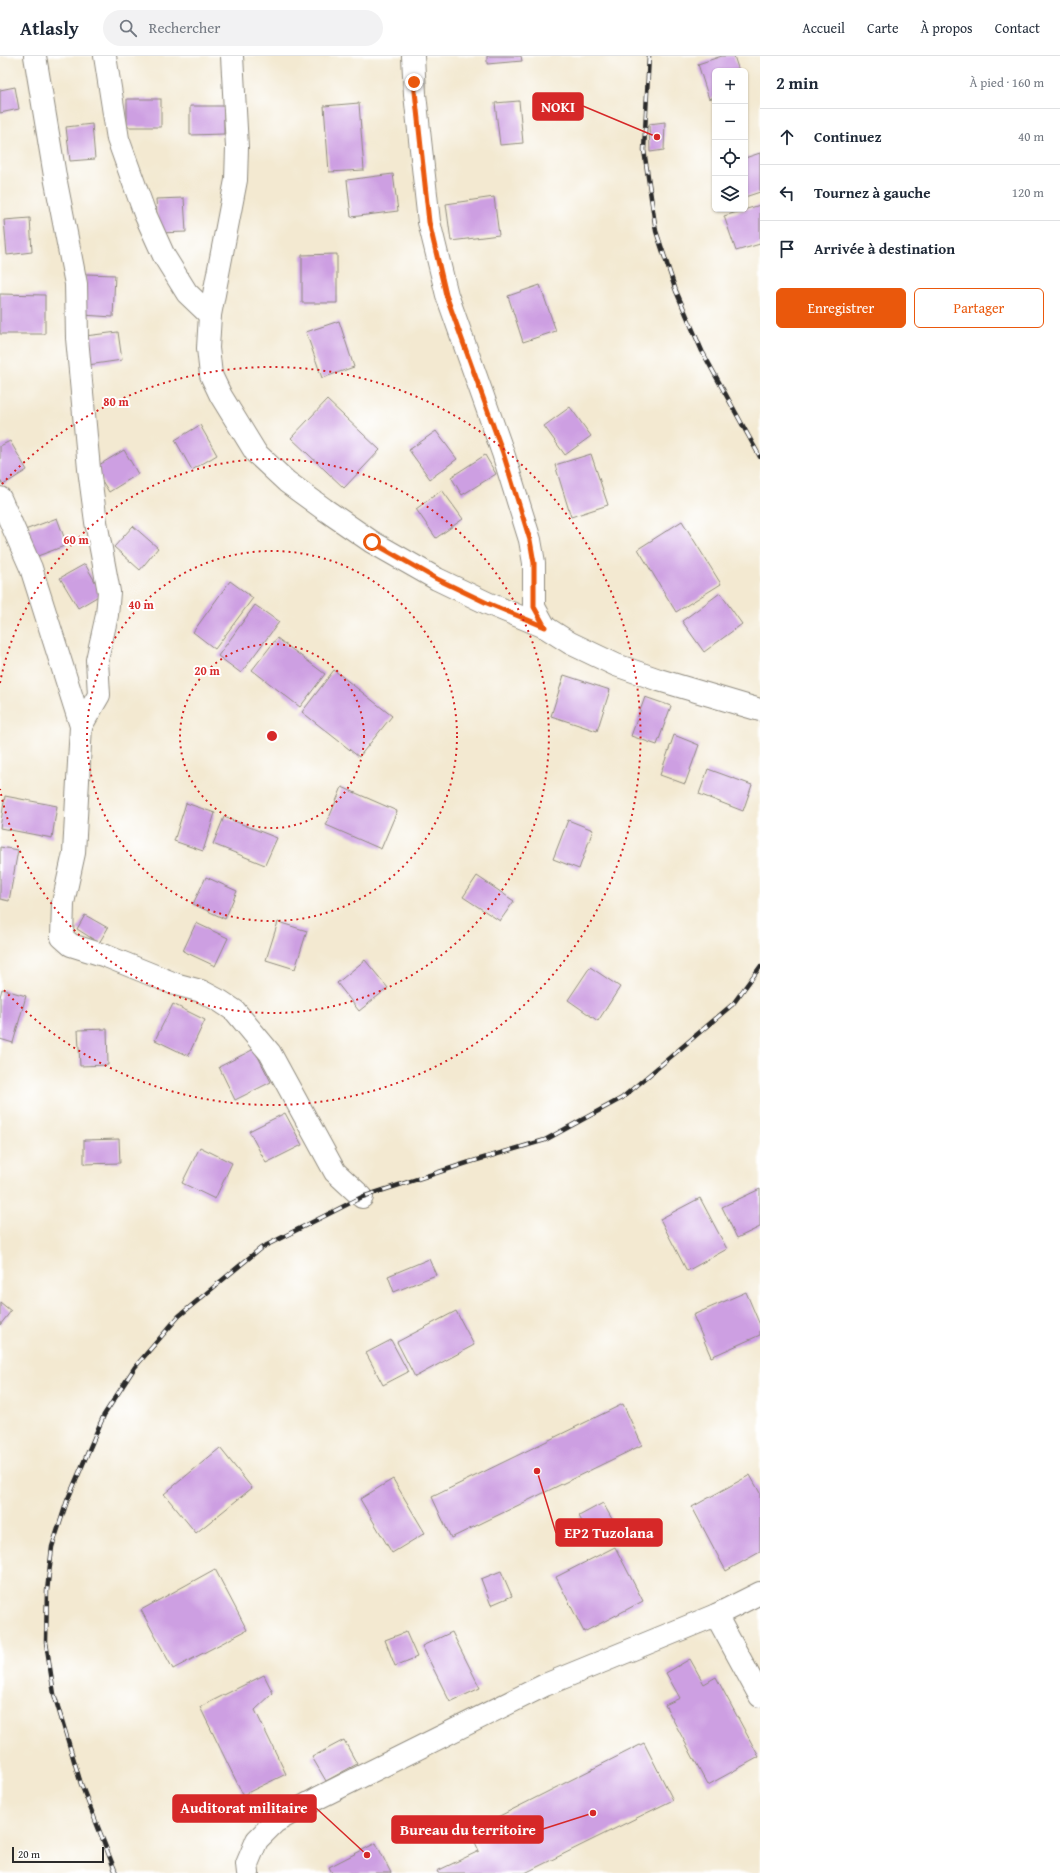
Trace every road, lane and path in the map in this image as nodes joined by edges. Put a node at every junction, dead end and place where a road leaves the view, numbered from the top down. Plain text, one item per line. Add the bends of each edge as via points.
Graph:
1 (35, 56) edge
2 (105, 56) edge
3 (232, 56) edge
4 (413, 56) edge
5 (210, 315) junction
6 (0, 498) edge
7 (545, 627) junction
8 (760, 710) edge
9 (81, 726) junction
10 (362, 1197) dead end
11 (760, 1593) edge
12 (716, 1616) junction
13 (760, 1696) edge
14 (248, 1873) edge

1 - 9 street via 76,284 77,345 89,469 109,592 97,660 99,695
2 - 5 street via 118,139 145,214 164,256 183,287
3 - 5 street via 237,148 236,180
4 - 7 street via 429,222 446,295 503,453 530,540 534,563 534,607
5 - 7 street via 208,348 211,375 256,453 288,482 372,542 437,579
6 - 9 street via 31,568
7 - 8 street via 570,643 616,665
9 - 10 street via 74,853 63,903 62,937 72,945 175,984 201,991 236,1011 270,1053 335,1172
11 - 12 street
12 - 13 street
12 - 14 street via 545,1686 320,1797 275,1822 257,1840 247,1864

